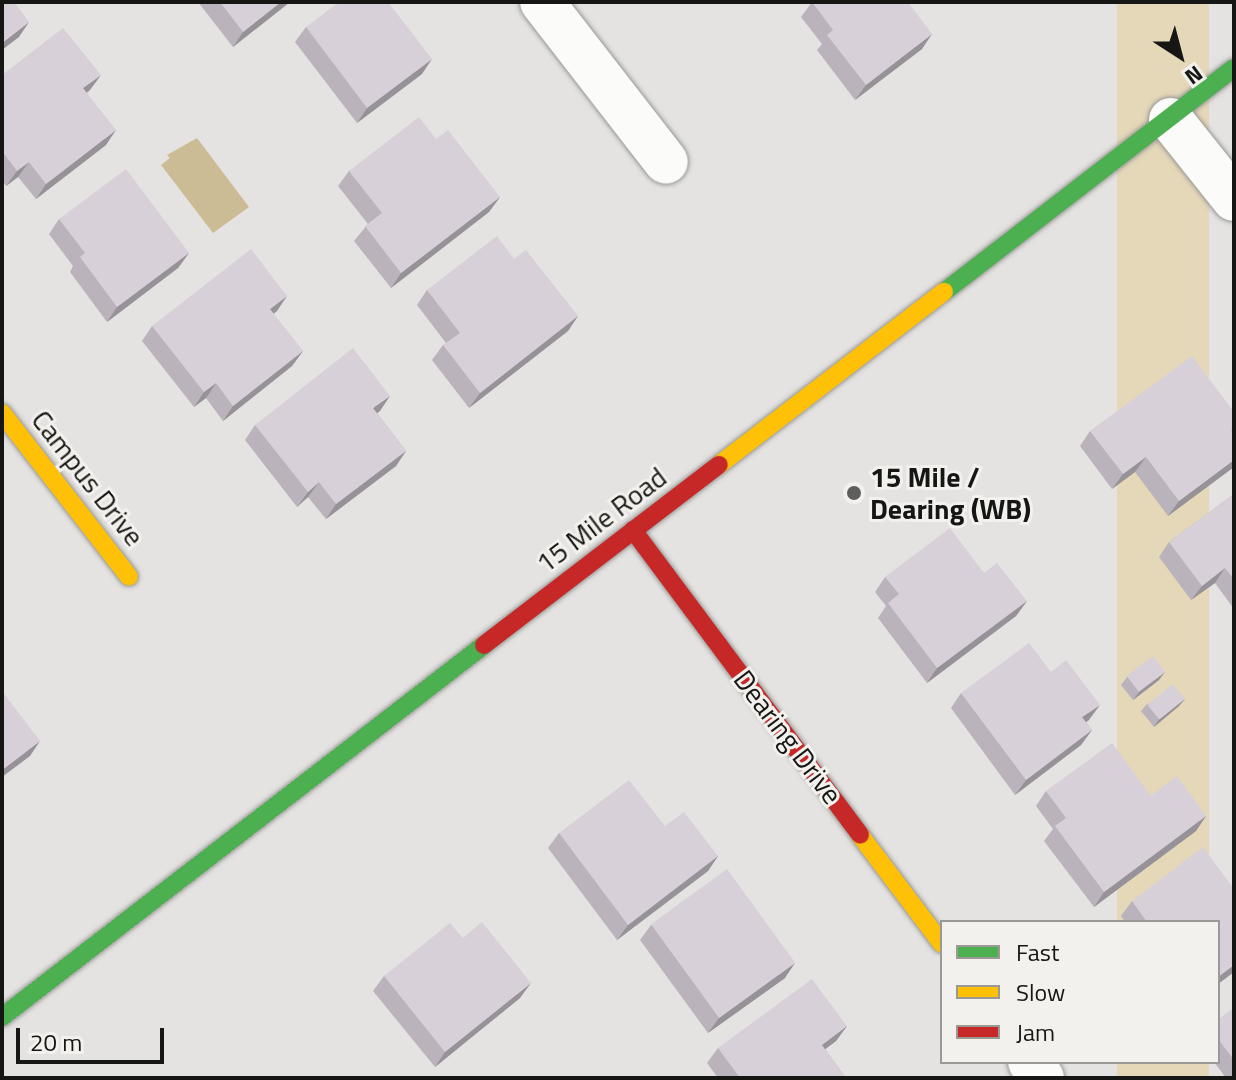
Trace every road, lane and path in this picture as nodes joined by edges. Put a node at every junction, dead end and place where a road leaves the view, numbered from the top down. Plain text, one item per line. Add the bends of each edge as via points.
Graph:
1 (542, 2) edge
2 (1234, 68) edge
3 (1171, 120) junction
4 (666, 162) dead end
5 (1234, 199) edge
6 (2, 413) edge
7 (633, 530) junction
8 (129, 577) dead end
9 (940, 941) edge
10 (2, 1017) edge

1 - 4 street
2 - 3 main road, 15 Mile Road
3 - 5 street
3 - 7 main road, 15 Mile Road
6 - 8 main road, Campus Drive
7 - 9 main road, Dearing Drive
7 - 10 main road, 15 Mile Road

